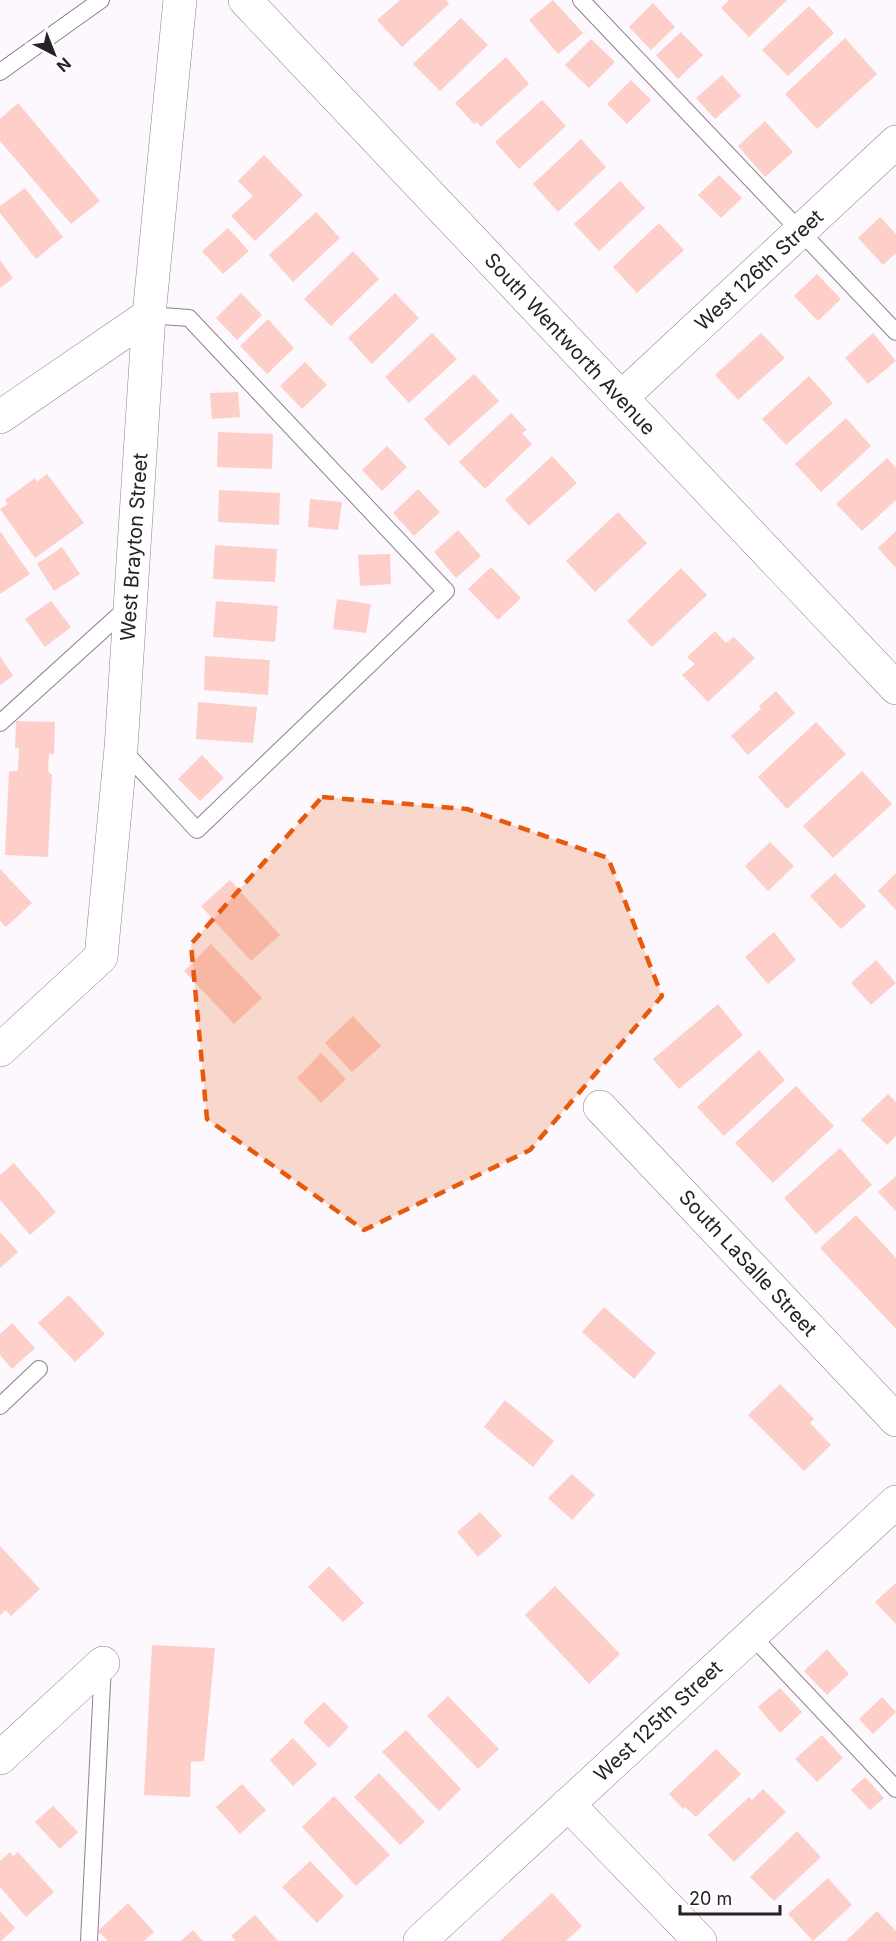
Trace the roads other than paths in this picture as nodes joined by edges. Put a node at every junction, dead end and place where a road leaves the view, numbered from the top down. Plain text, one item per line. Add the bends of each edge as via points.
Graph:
1 (100, 0) edge
2 (180, 0) edge
3 (244, 0) edge
4 (580, 0) edge
5 (0, 72) edge
6 (896, 142) edge
7 (800, 231) junction
8 (149, 315) junction
9 (896, 332) edge
10 (621, 398) junction
11 (0, 417) edge
12 (130, 606) junction
13 (896, 688) edge
14 (0, 723) edge
15 (121, 748) junction
16 (0, 1050) edge
17 (600, 1107) dead end
18 (39, 1370) dead end
19 (0, 1406) edge
20 (896, 1420) edge
21 (896, 1502) edge
22 (751, 1635) junction
23 (103, 1663) joint
24 (0, 1758) edge
25 (896, 1789) edge
26 (568, 1804) junction
27 (89, 1941) edge
28 (420, 1941) edge
29 (700, 1941) edge

1 - 5 lane
2 - 8 street, West Brayton Street
3 - 10 street, South Wentworth Avenue
4 - 7 lane
6 - 7 street, West 126th Street
7 - 9 lane
7 - 10 street, West 126th Street
8 - 11 street
8 - 12 street, West Brayton Street
8 - 15 lane via 189,318 446,591 197,830
10 - 13 street, South Wentworth Avenue
12 - 14 lane
12 - 15 street, West Brayton Street
15 - 16 street, West Brayton Street via 101,957
17 - 20 street, South LaSalle Street
18 - 19 lane
21 - 22 street, West 125th Street
22 - 25 lane
22 - 26 street, West 125th Street
23 - 24 street
23 - 27 lane
26 - 28 street, West 125th Street
26 - 29 street

